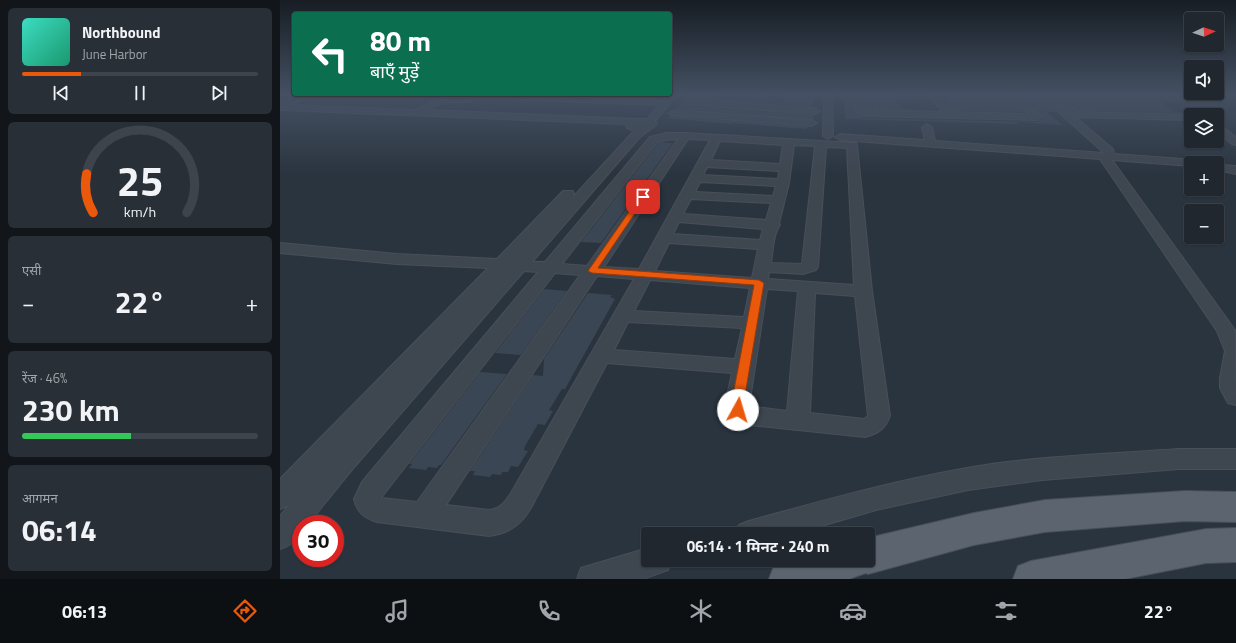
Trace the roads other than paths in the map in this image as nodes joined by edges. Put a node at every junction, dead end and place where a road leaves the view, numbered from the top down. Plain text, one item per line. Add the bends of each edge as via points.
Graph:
1 (525, 121) edge
2 (585, 121) edge
3 (645, 121) edge
4 (646, 121) edge
5 (826, 121) edge
6 (1079, 121) edge
7 (643, 124) junction
8 (927, 127) dead end
9 (680, 130) junction
10 (1224, 133) edge
11 (717, 137) junction
12 (825, 140) junction
13 (789, 142) junction
14 (1236, 142) edge
15 (931, 144) junction
16 (1106, 159) junction
17 (1184, 162) edge
18 (1184, 166) edge
19 (1224, 168) edge
20 (1236, 170) edge
21 (699, 171) junction
22 (782, 183) junction
23 (686, 195) junction
24 (674, 218) junction
25 (773, 225) junction
26 (664, 238) junction
27 (766, 245) junction
28 (280, 248) edge
29 (510, 264) junction
30 (550, 267) junction
31 (592, 271) junction
32 (645, 274) junction
33 (761, 275) junction
34 (807, 287) junction
35 (863, 291) junction
36 (622, 316) junction
37 (752, 323) junction
38 (1231, 330) edge
39 (601, 356) junction
40 (744, 367) junction
41 (1236, 397) edge
42 (798, 421) junction
43 (1236, 459) edge
44 (280, 497) edge
45 (1236, 507) edge
46 (424, 515) junction
47 (774, 527) edge
48 (280, 536) edge
49 (1236, 545) edge
50 (875, 554) edge
51 (641, 565) edge
52 (829, 567) edge
53 (592, 579) edge
54 (787, 579) edge
55 (1031, 579) edge

1 - 7 street
2 - 7 street
3 - 7 street
4 - 7 street
5 - 12 street
6 - 16 street via 1110,153
7 - 16 street
7 - 29 street
8 - 15 street
9 - 11 street
9 - 12 street
9 - 30 street via 654,139
9 - 31 street
10 - 14 street
11 - 13 street
11 - 21 street
12 - 13 street
12 - 15 street via 879,140
12 - 33 street via 810,267
12 - 35 street via 852,145
13 - 22 street
15 - 16 street
16 - 17 street
16 - 18 street
16 - 38 street
19 - 20 street
21 - 22 street
21 - 22 street
21 - 23 street
22 - 23 street
22 - 25 street
23 - 24 street
24 - 25 street
24 - 26 street
25 - 27 street
26 - 27 street
26 - 32 street
27 - 33 street
28 - 29 street via 396,259
29 - 30 street
29 - 44 street
29 - 48 street
30 - 31 street
30 - 46 street via 367,497 370,506 378,510
31 - 32 street
31 - 46 street
32 - 33 street
32 - 36 street
33 - 34 street
33 - 37 street
34 - 35 street
34 - 42 street
35 - 42 street via 879,416 876,423 865,428
36 - 37 street
36 - 39 street
37 - 40 street
38 - 41 street via 1235,351 1230,378 1231,388
39 - 40 street
39 - 46 street via 517,508 504,521 489,523
40 - 42 street via 737,405 740,413
43 - 47 street via 1179,459 1042,468 968,479 876,498
45 - 50 main road via 1185,506 1045,516 974,528
49 - 55 main road via 1206,546
51 - 53 street
52 - 54 main road

